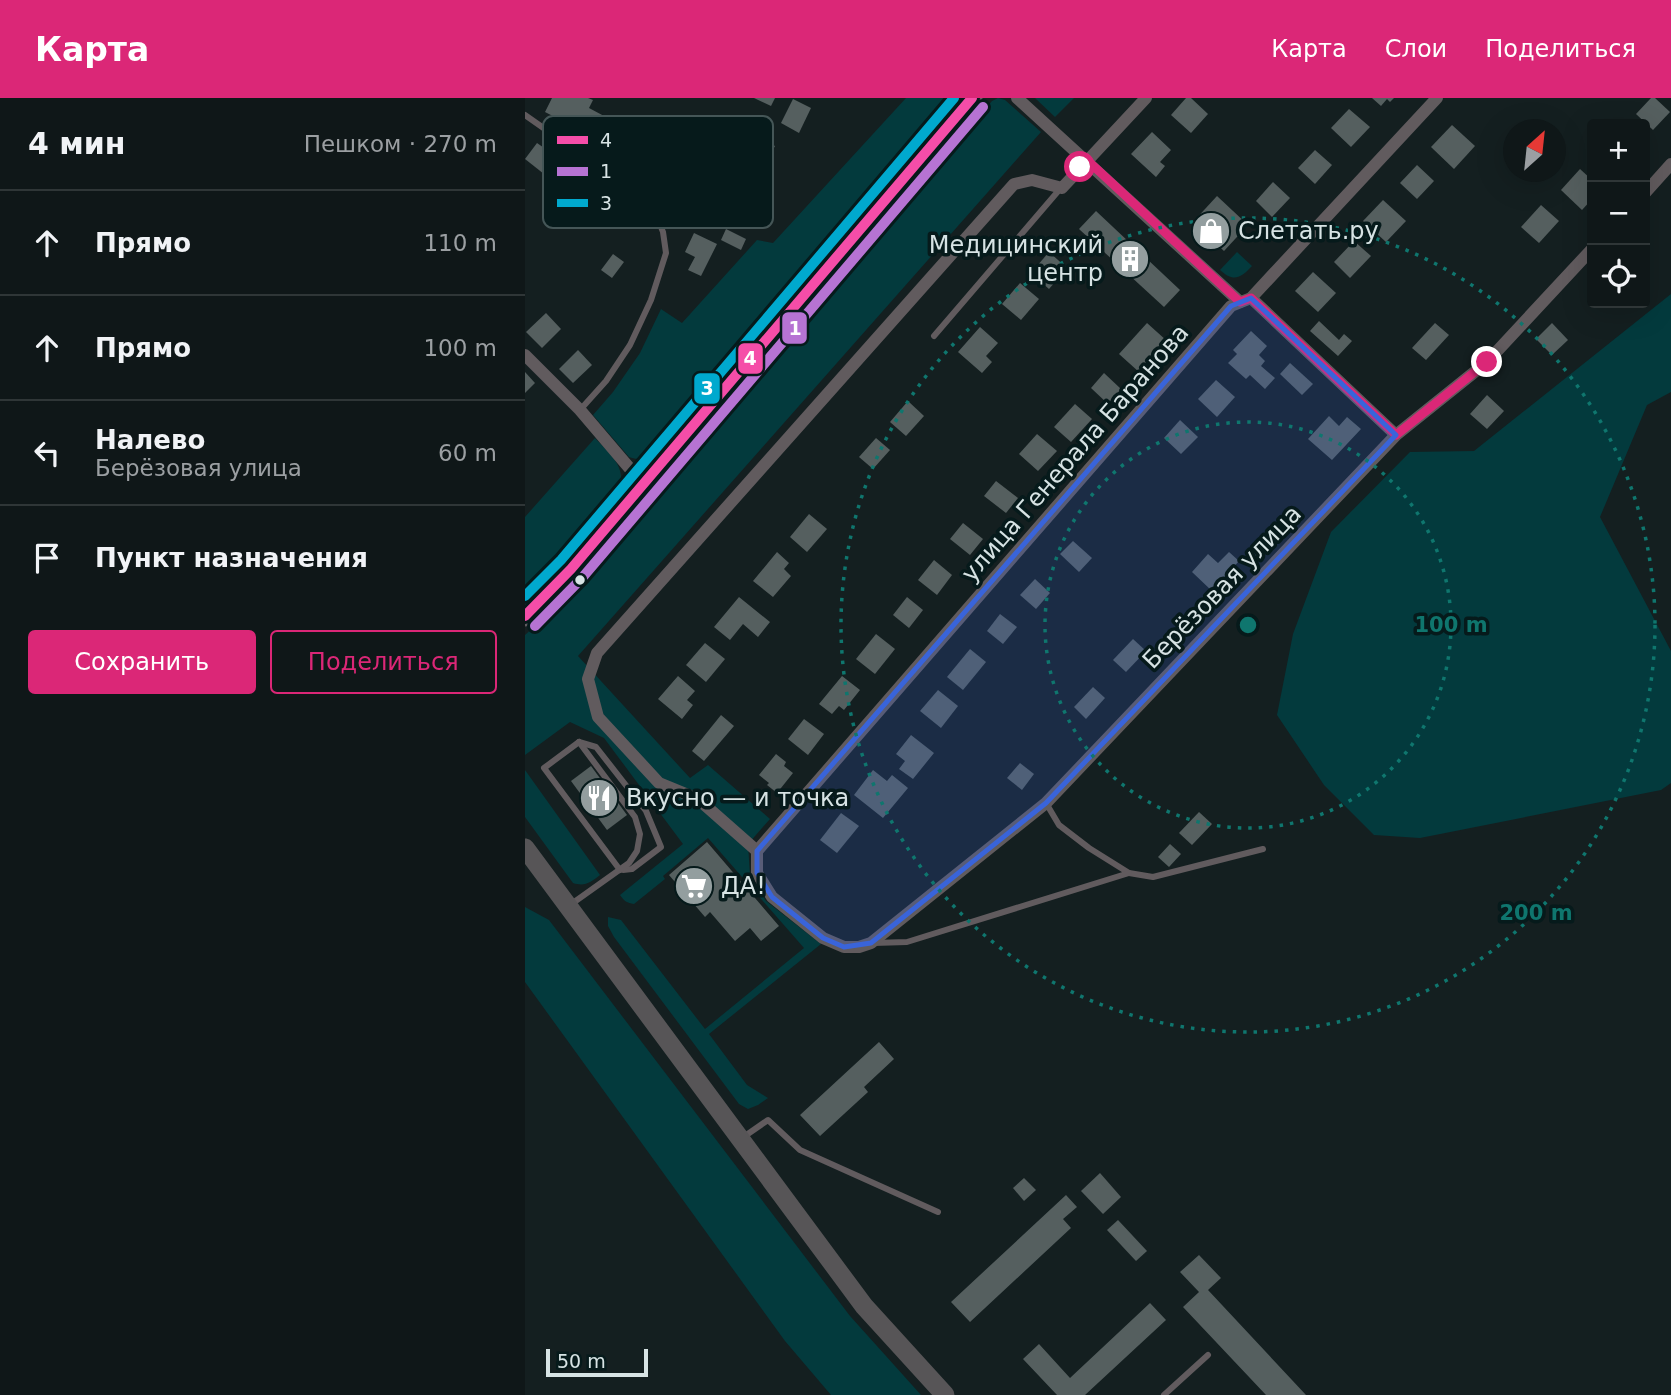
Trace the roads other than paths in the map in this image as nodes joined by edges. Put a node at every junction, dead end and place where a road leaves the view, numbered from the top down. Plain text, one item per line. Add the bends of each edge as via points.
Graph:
1 (972, 98) edge
2 (1017, 98) edge
3 (1146, 98) edge
4 (1437, 98) edge
5 (525, 115) edge
6 (543, 128) edge
7 (1087, 160) junction
8 (1671, 164) edge
9 (1650, 187) edge
10 (1062, 188) junction
11 (661, 228) edge
12 (1587, 254) edge
13 (1246, 300) junction
14 (934, 336) dead end
15 (525, 355) edge
16 (580, 410) junction
17 (1396, 435) junction
18 (643, 484) junction
19 (525, 616) edge
20 (579, 742) junction
21 (1046, 803) junction
22 (525, 848) edge
23 (1263, 849) dead end
24 (758, 851) junction
25 (620, 870) junction
26 (1129, 873) junction
27 (568, 907) junction
28 (871, 943) junction
29 (740, 1139) junction
30 (938, 1212) dead end
31 (1208, 1355) dead end
32 (945, 1395) edge
33 (1164, 1395) edge

1 - 18 main road
2 - 7 street
3 - 7 street
4 - 13 street, улица Генерала Баранова
5 - 6 lane
7 - 10 street
7 - 13 street
8 - 9 street
10 - 14 lane
10 - 24 street via 1032,180 1014,184 597,653 588,679 598,717 659,783 698,799
11 - 16 lane via 666,253 651,300 630,345
12 - 17 street, Берёзовая улица via 1487,362
13 - 17 street
13 - 24 street, улица Генерала Баранова via 1231,306
15 - 16 street
16 - 18 street
17 - 21 street, Берёзовая улица
18 - 19 main road
20 - 25 lane via 635,817 640,834 637,851
20 - 25 lane via 544,768
20 - 25 lane via 596,747 646,811 661,847 632,869
21 - 26 lane via 1059,825
21 - 28 street, Берёзовая улица
22 - 27 main road
23 - 26 lane via 1153,877
24 - 28 street via 757,873 772,897 823,938 845,947
25 - 27 lane
26 - 28 lane via 907,942
27 - 29 main road
29 - 30 lane via 768,1120 800,1150
29 - 32 main road via 864,1306
31 - 33 lane

